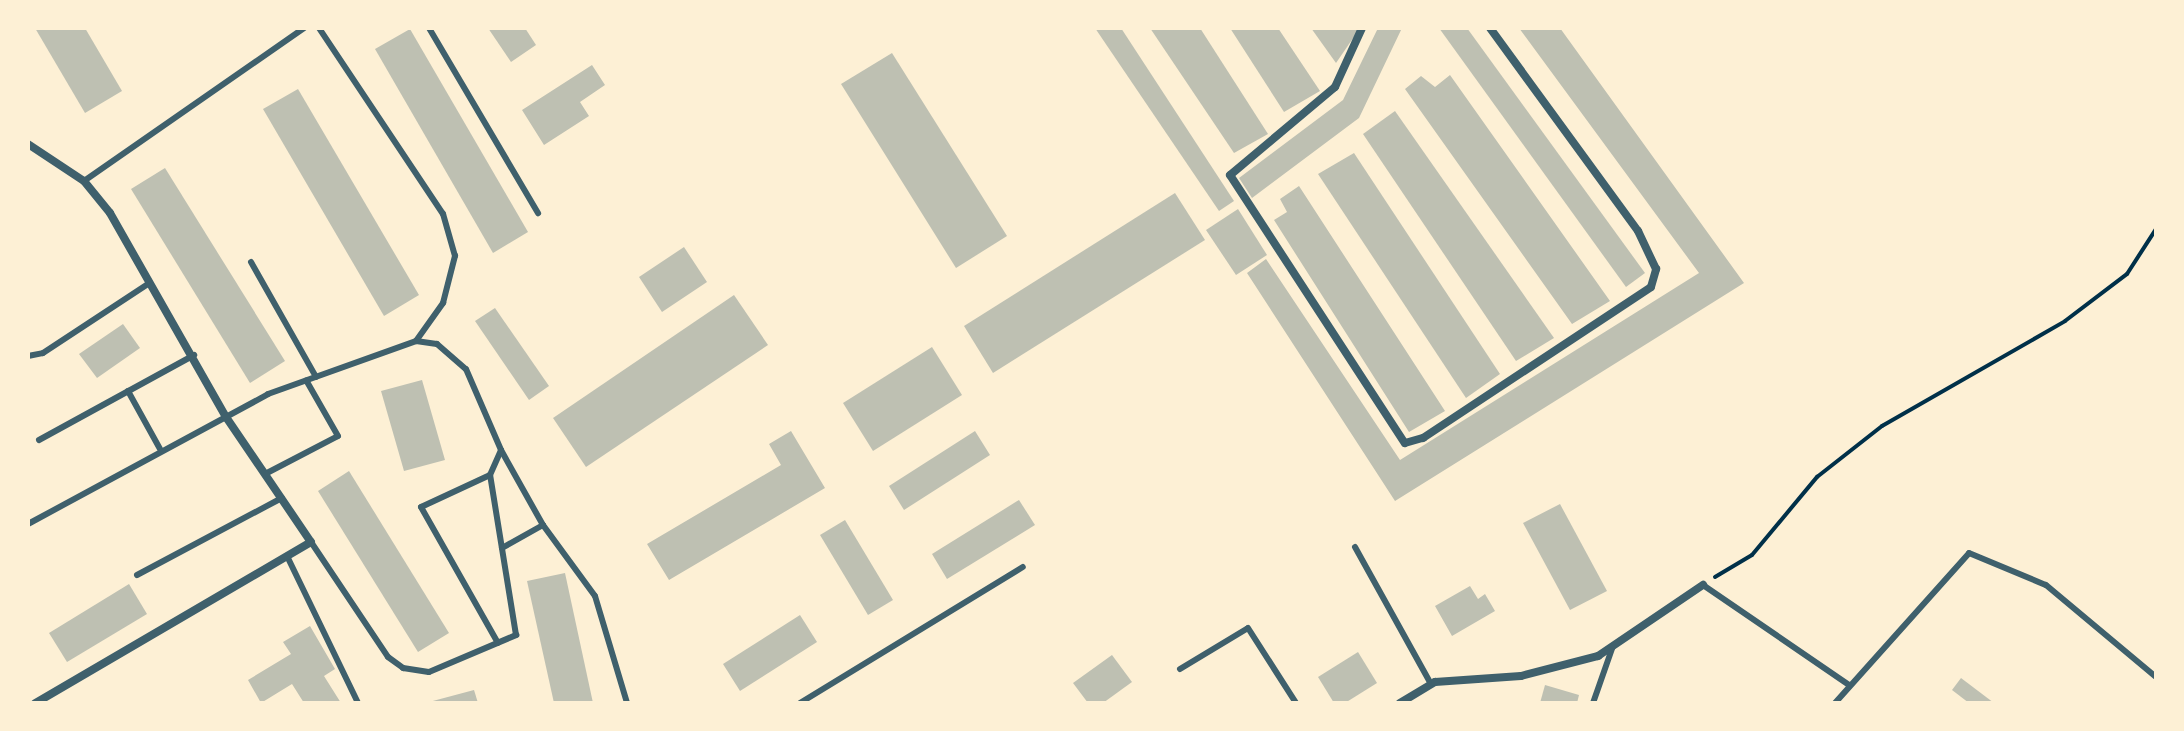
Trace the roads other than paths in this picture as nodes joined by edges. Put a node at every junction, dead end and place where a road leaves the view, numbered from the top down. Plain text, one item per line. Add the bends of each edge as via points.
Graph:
1 (304, 28) edge
2 (319, 28) edge
3 (429, 28) edge
4 (1362, 28) edge
5 (1490, 28) edge
6 (28, 144) edge
7 (84, 181) junction
8 (538, 213) dead end
9 (251, 262) dead end
10 (148, 284) junction
11 (416, 341) junction
12 (194, 355) junction
13 (28, 356) edge
14 (316, 377) junction
15 (306, 380) junction
16 (128, 391) junction
17 (226, 417) junction
18 (39, 440) dead end
19 (160, 449) junction
20 (501, 450) junction
21 (265, 474) junction
22 (490, 475) junction
23 (282, 498) junction
24 (28, 524) edge
25 (543, 525) junction
26 (311, 542) junction
27 (1355, 547) dead end
28 (502, 548) junction
29 (287, 556) junction
30 (1023, 567) dead end
31 (137, 575) dead end
32 (1703, 585) joint
33 (498, 643) junction
34 (1613, 646) junction
35 (1180, 669) dead end
36 (2156, 677) edge
37 (1431, 684) junction
38 (1849, 685) junction
39 (35, 703) edge
40 (358, 703) edge
41 (627, 703) edge
42 (800, 703) edge
43 (1296, 703) edge
44 (1400, 703) edge
45 (1593, 703) edge
46 (1835, 703) edge

1 - 7 lane
2 - 11 lane via 443,214 455,256 443,303
3 - 8 lane
4 - 5 street via 1335,87 1230,175 1405,443 1423,438 1651,287 1656,269 1638,231
6 - 7 street
7 - 10 street via 110,213
9 - 14 lane
10 - 12 street
10 - 13 lane via 43,353
11 - 14 lane
11 - 20 lane via 437,344 466,369
12 - 16 lane
12 - 17 street
14 - 15 lane
15 - 17 lane
15 - 21 lane via 338,436
16 - 18 lane
16 - 19 lane
17 - 19 lane
17 - 21 street
19 - 24 lane
20 - 22 lane
20 - 25 lane
21 - 23 street
22 - 28 lane
22 - 33 lane via 421,507
23 - 26 street
23 - 31 lane
25 - 28 lane
25 - 41 lane via 595,596
26 - 29 street
26 - 33 lane via 388,657 403,668 429,672
27 - 37 lane
28 - 33 lane via 516,635
29 - 39 street
29 - 40 lane
30 - 42 lane
32 - 34 street
32 - 38 lane
34 - 37 street via 1598,656 1521,676
34 - 45 lane
35 - 43 lane via 1248,628
36 - 38 lane via 2046,585 1969,553
37 - 44 street
38 - 46 lane

